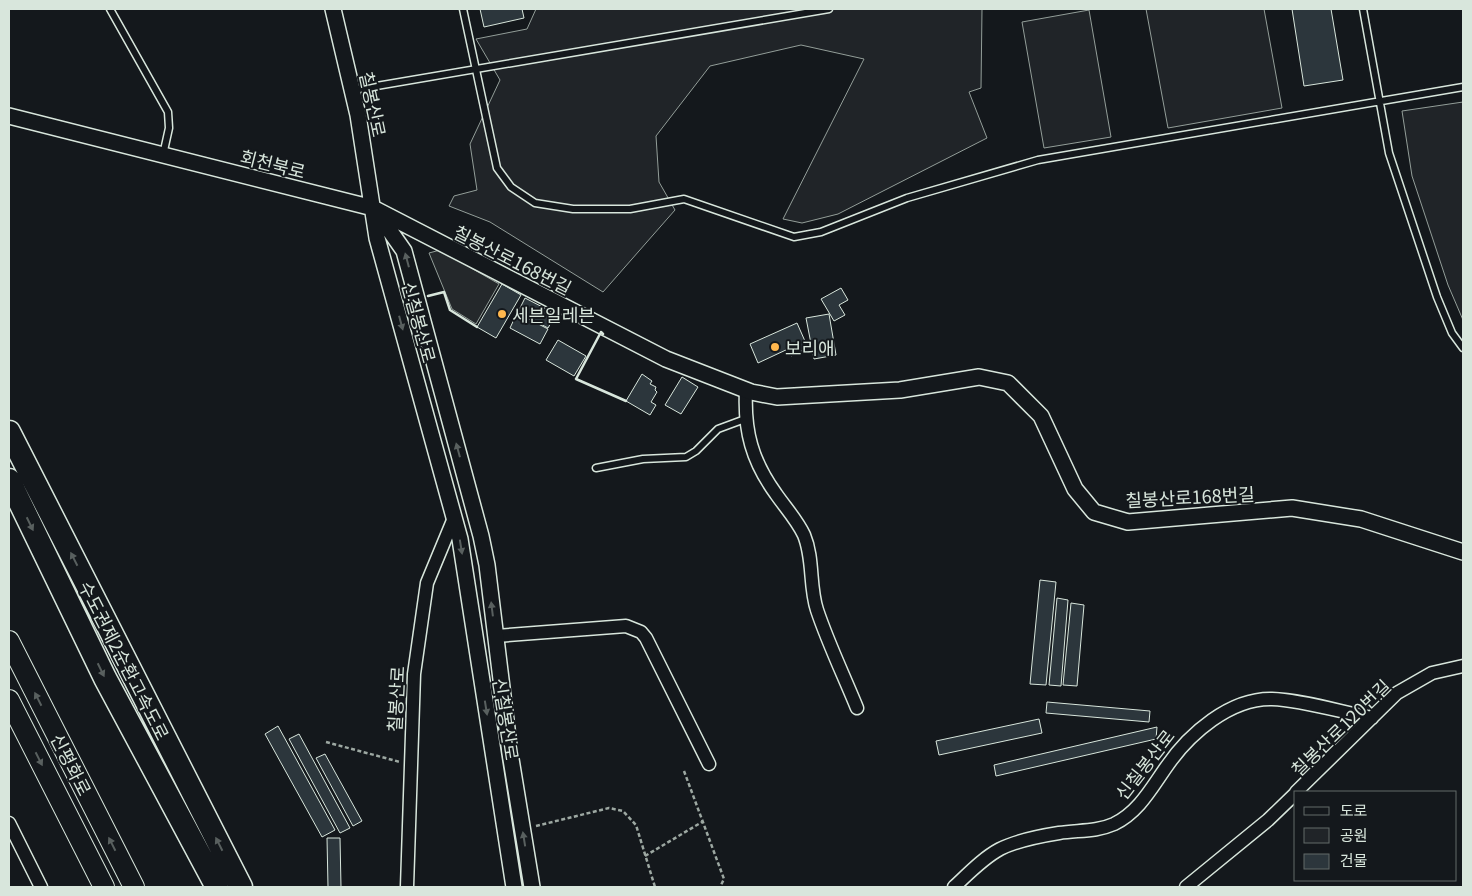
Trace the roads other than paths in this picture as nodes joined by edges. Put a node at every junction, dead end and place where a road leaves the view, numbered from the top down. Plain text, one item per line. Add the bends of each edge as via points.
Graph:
1 (110, 9) edge
2 (333, 9) edge
3 (463, 9) edge
4 (829, 9) edge
5 (1363, 9) edge
6 (475, 69) junction
7 (1463, 87) edge
8 (352, 90) junction
9 (1379, 101) junction
10 (9, 116) edge
11 (164, 155) junction
12 (374, 208) junction
13 (1463, 348) edge
14 (746, 391) junction
15 (745, 419) junction
16 (9, 432) edge
17 (596, 468) dead end
18 (9, 480) edge
19 (454, 518) junction
20 (1463, 552) edge
21 (496, 636) junction
22 (9, 641) edge
23 (1463, 666) edge
24 (9, 700) edge
25 (857, 708) dead end
26 (1372, 718) junction
27 (709, 764) dead end
28 (1297, 791) edge
29 (1294, 794) edge
30 (9, 822) edge
31 (41, 887) edge
32 (104, 887) edge
33 (134, 887) edge
34 (217, 887) edge
35 (241, 887) edge
36 (407, 887) edge
37 (514, 887) edge
38 (532, 887) edge
39 (954, 887) edge
40 (1186, 887) edge

1 - 11 lane via 168,112
2 - 8 street, 칠봉산로
3 - 6 lane
4 - 6 lane
5 - 9 lane
6 - 8 lane
6 - 9 lane via 497,168 511,187 535,203 573,209 630,209 684,199 794,237 821,232 907,198 1038,160
7 - 9 lane
8 - 12 street, 칠봉산로
9 - 13 lane via 1389,153 1413,229 1452,333
10 - 11 street, 회천북로
11 - 12 street, 회천북로
12 - 14 street, 칠봉산로168번길 via 666,359
12 -> 19 street, 신칠봉산로 via 377,238
21 -> 12 street, 신칠봉산로 via 481,536 404,250
14 - 15 street
14 - 20 street, 칠봉산로168번길 via 777,397 900,390 979,378 1008,383 1041,416 1075,489 1094,512 1128,522 1292,508 1361,519
15 - 17 lane via 718,429 686,457 643,459
15 - 25 street via 757,462 804,535 817,610
35 -> 16 highway, 수도권제2순환고속도로
18 -> 34 highway, 수도권제2순환고속도로 via 105,678
19 - 36 street, 칠봉산로 via 430,572 414,674
19 -> 37 street, 신칠봉산로 via 460,539
21 - 27 street via 626,626 635,628 646,638
38 -> 21 street, 신칠봉산로
33 -> 22 highway, 신평화로
23 - 26 street, 칠봉산로120번길 via 1423,678 1398,693
24 -> 32 highway, 신평화로
26 - 28 street, 칠봉산로120번길
26 - 39 street, 신칠봉산로 via 1271,699 1231,710 1211,719 1191,736 1137,808 1124,818 1097,830 1060,833 1006,847 987,858
29 - 40 street, 칠봉산로120번길 via 1268,820
30 - 31 street

